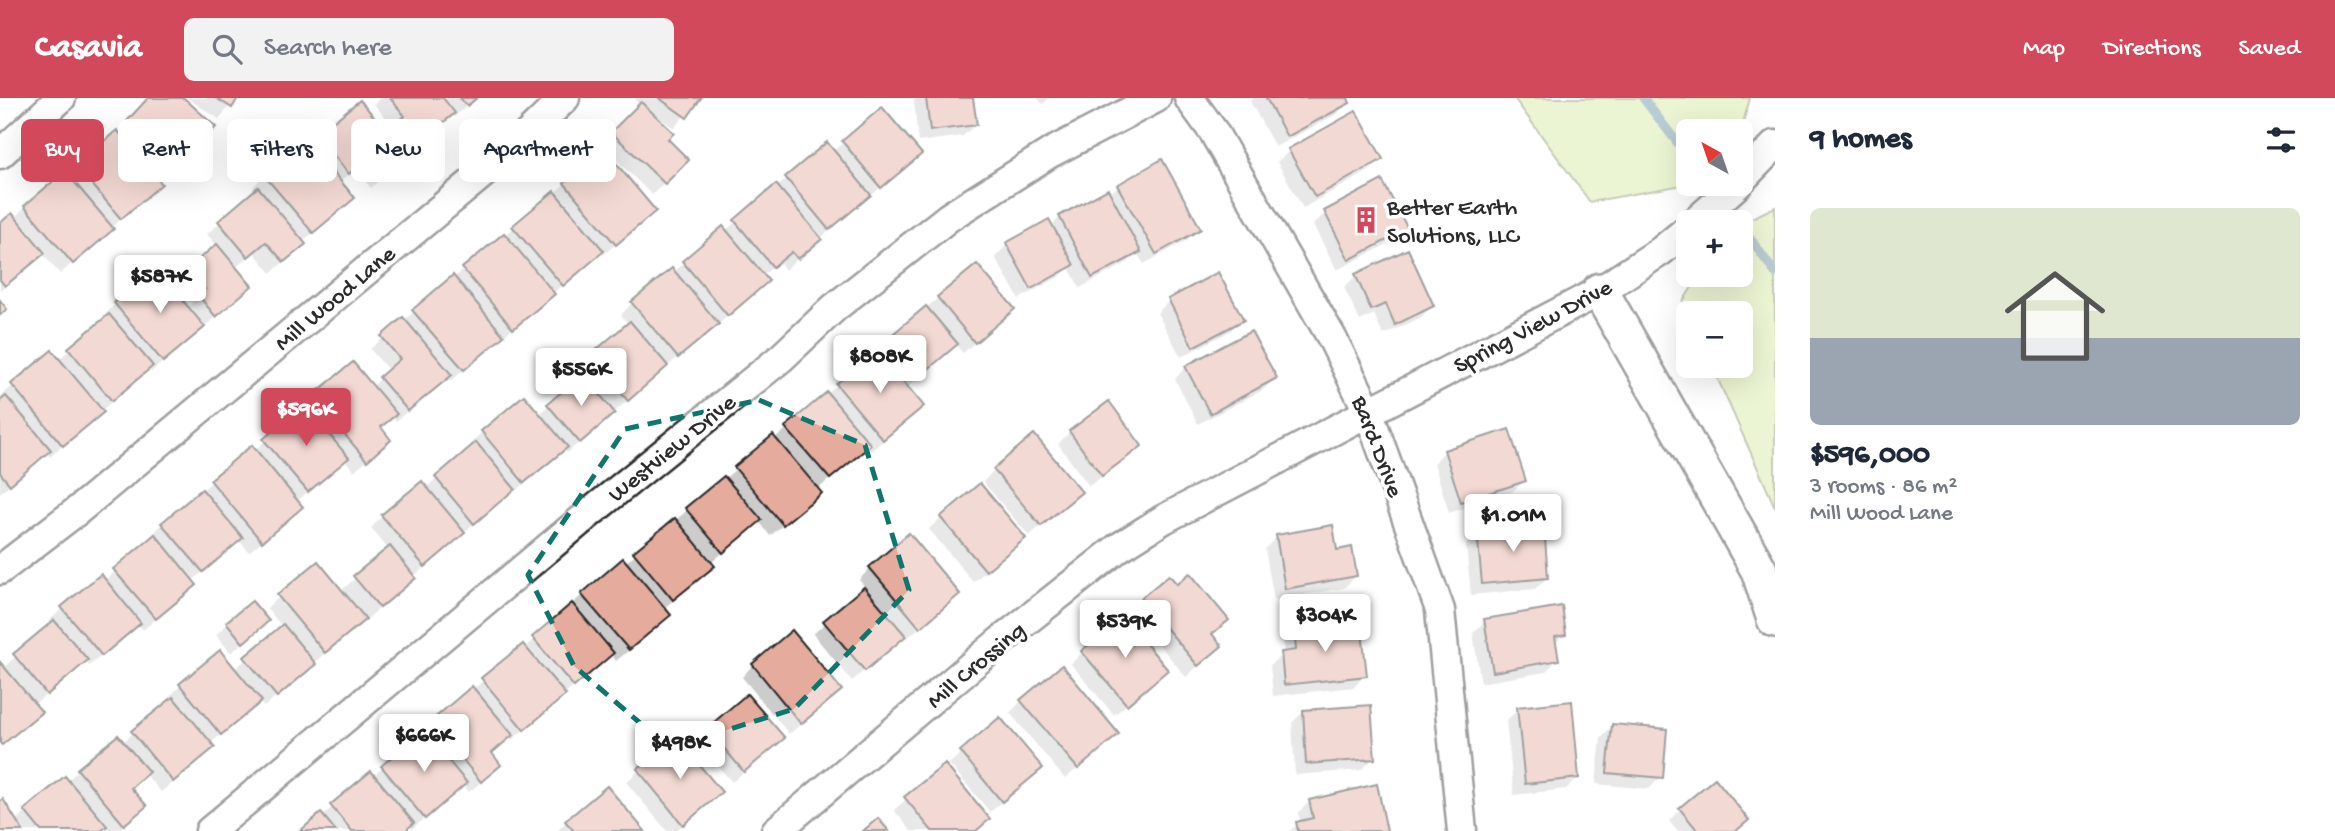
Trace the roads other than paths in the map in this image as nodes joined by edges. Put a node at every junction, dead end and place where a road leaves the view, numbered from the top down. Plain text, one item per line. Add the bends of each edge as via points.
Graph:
1 (61, 98) edge
2 (565, 98) edge
3 (1156, 98) edge
4 (1189, 98) edge
5 (1775, 145) edge
6 (0, 154) edge
7 (1754, 167) edge
8 (1724, 196) edge
9 (1708, 210) edge
10 (1676, 239) edge
11 (1600, 291) junction
12 (1368, 411) junction
13 (0, 570) edge
14 (1775, 619) edge
15 (210, 831) edge
16 (776, 831) edge
17 (1462, 831) edge

1 - 6 street
2 - 13 street, Mill Wood Lane via 510,151
3 - 15 street, Westview Drive via 1051,153 949,217
4 - 12 street, Bard Drive via 1213,131 1332,338
5 - 7 street
8 - 9 street
10 - 11 street, Spring View Drive
11 - 12 street, Spring View Drive
11 - 14 street via 1759,570
12 - 16 street, Mill Crossing via 1118,548
12 - 17 street, Bard Drive via 1440,610

